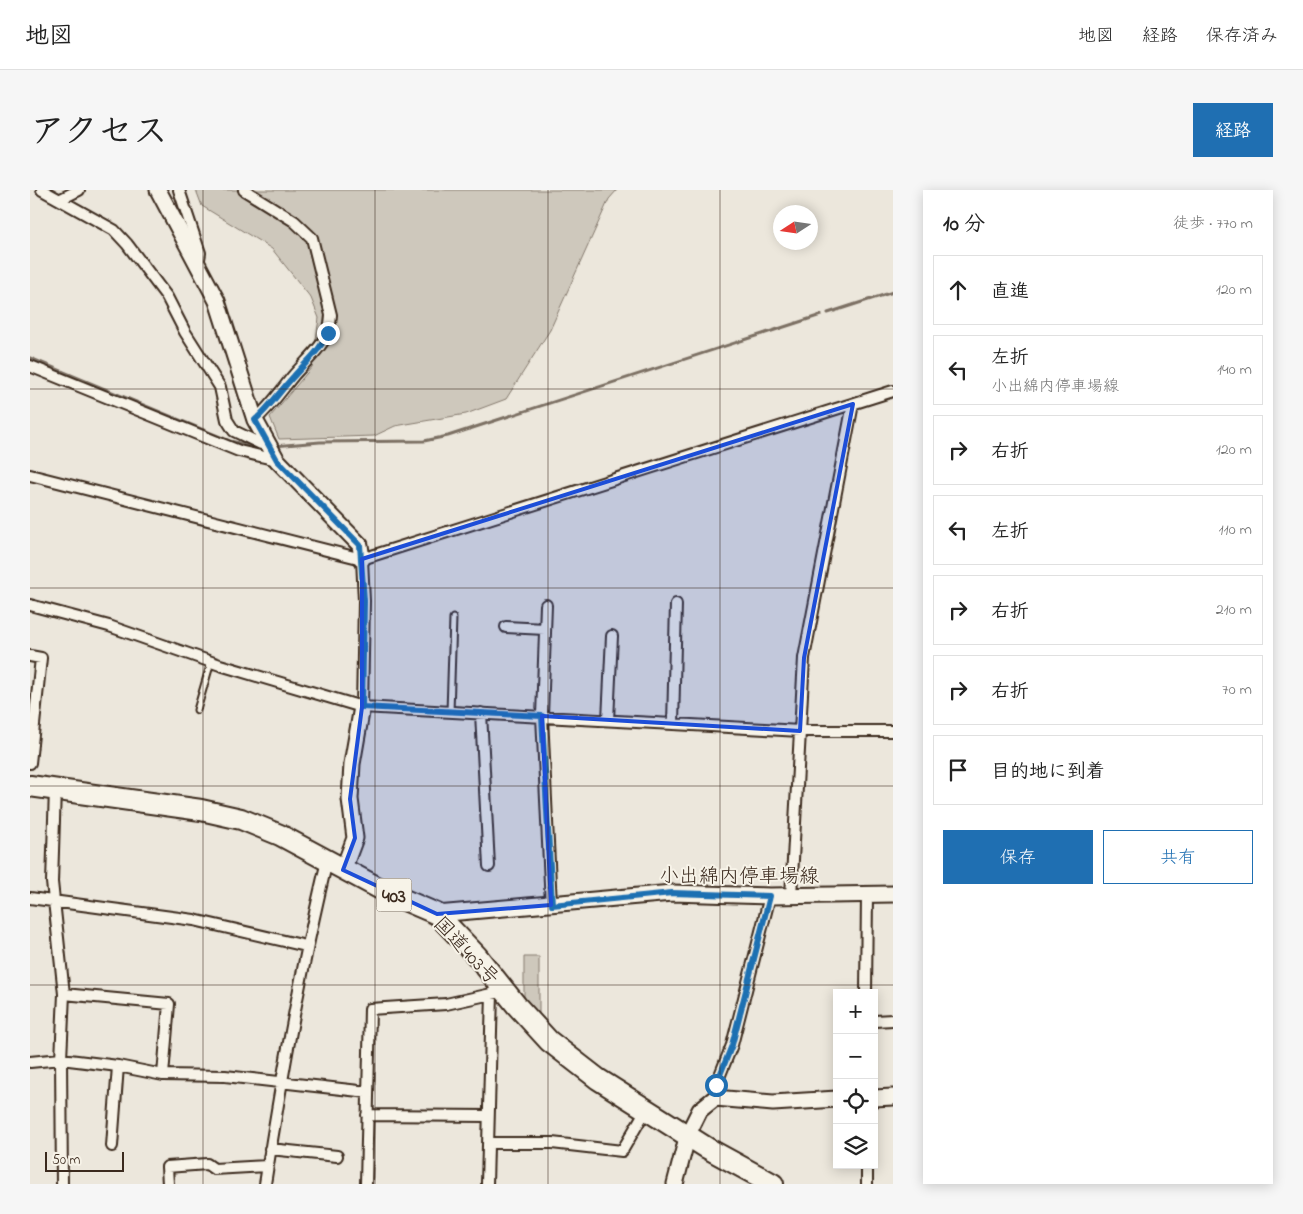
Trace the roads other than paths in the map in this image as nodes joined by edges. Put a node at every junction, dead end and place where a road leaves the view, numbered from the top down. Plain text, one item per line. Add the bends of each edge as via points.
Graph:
1 (42, 190) edge
2 (80, 190) edge
3 (158, 190) edge
4 (178, 190) edge
5 (244, 190) edge
6 (61, 200) junction
7 (198, 265) junction
8 (30, 366) edge
9 (893, 392) edge
10 (853, 404) junction
11 (255, 420) junction
12 (268, 444) junction
13 (277, 460) junction
14 (30, 475) edge
15 (362, 559) junction
16 (676, 604) dead end
17 (30, 605) edge
18 (546, 605) dead end
19 (453, 618) dead end
20 (506, 626) dead end
21 (545, 629) junction
22 (612, 636) dead end
23 (30, 656) edge
24 (211, 662) junction
25 (362, 707) junction
26 (197, 710) dead end
27 (450, 712) junction
28 (481, 713) junction
29 (542, 716) junction
30 (608, 720) junction
31 (673, 724) junction
32 (800, 731) junction
33 (893, 731) edge
34 (30, 763) edge
35 (30, 786) edge
36 (55, 789) junction
37 (335, 865) junction
38 (489, 866) dead end
39 (893, 894) edge
40 (867, 895) junction
41 (770, 896) junction
42 (791, 896) junction
43 (30, 898) edge
44 (54, 902) junction
45 (552, 905) junction
46 (437, 914) junction
47 (306, 946) junction
48 (866, 989) edge
49 (498, 992) junction
50 (64, 994) junction
51 (893, 1020) edge
52 (878, 1021) edge
53 (61, 1059) junction
54 (30, 1062) edge
55 (118, 1066) junction
56 (163, 1075) junction
57 (280, 1082) junction
58 (368, 1092) junction
59 (893, 1097) edge
60 (715, 1098) junction
61 (878, 1098) edge
62 (833, 1099) edge
63 (647, 1108) junction
64 (367, 1114) junction
65 (488, 1116) junction
66 (688, 1134) junction
67 (489, 1143) junction
68 (112, 1146) dead end
69 (270, 1148) junction
70 (337, 1156) dead end
71 (268, 1166) junction
72 (867, 1169) edge
73 (62, 1184) edge
74 (168, 1184) edge
75 (265, 1184) edge
76 (366, 1184) edge
77 (487, 1184) edge
78 (675, 1184) edge
79 (773, 1184) edge
80 (867, 1184) edge

1 - 6 street
2 - 6 street
3 - 7 street
4 - 7 street via 200,254
5 - 11 street via 294,221 312,238 331,315 323,344 272,405
6 - 12 street via 114,230 127,244 167,297 220,387 227,420 243,435
7 - 11 street via 217,302
8 - 13 street via 239,451
9 - 10 street
10 - 15 street
10 - 32 street via 804,658
11 - 12 street
12 - 13 street
13 - 15 street via 360,545
14 - 15 street
15 - 25 street
16 - 31 street
17 - 24 street via 109,626
18 - 21 street
19 - 27 lane
20 - 21 street
21 - 29 street
22 - 30 street
23 - 34 street via 41,658
24 - 25 street
24 - 26 lane
25 - 27 street
25 - 37 street via 352,764 350,799 355,838
27 - 28 street
28 - 29 street
28 - 38 street
29 - 30 street
29 - 45 street
30 - 31 street
31 - 32 street
32 - 33 street
32 - 42 street
35 - 36 highway, 国道403号 / 403
36 - 37 highway, 国道403号 / 403 via 201,810 241,820 280,835
36 - 44 street via 52,840
37 - 46 highway, 国道403号 / 403
37 - 47 street
39 - 40 street, 小出綿内停車場線
40 - 42 street, 小出綿内停車場線
40 - 48 street
41 - 42 street, 小出綿内停車場線
41 - 45 street, 小出綿内停車場線 via 672,893
41 - 60 street
43 - 44 street
44 - 47 street via 194,920
44 - 50 street
45 - 46 street, 小出綿内停車場線
46 - 49 highway, 国道403号 / 403 via 477,956
47 - 57 street
49 - 58 street via 446,1004 370,1009
49 - 63 highway, 国道403号 / 403 via 550,1041 598,1079
49 - 65 street
50 - 53 street
50 - 56 street via 169,1004
51 - 52 street
53 - 54 street
53 - 55 street
53 - 73 street
55 - 56 street
55 - 68 street
56 - 57 street via 224,1076
57 - 58 street
57 - 69 street
58 - 64 street
59 - 61 street
60 - 62 street via 773,1103
60 - 66 street via 700,1110
63 - 66 highway, 国道403号 / 403
63 - 67 street via 622,1151 552,1143
64 - 65 street
64 - 76 street
65 - 67 street
66 - 78 street
66 - 79 highway, 国道403号 / 403
67 - 77 street
69 - 70 street
69 - 71 street
71 - 74 street via 214,1169 207,1164 167,1167
71 - 75 street
72 - 80 street

